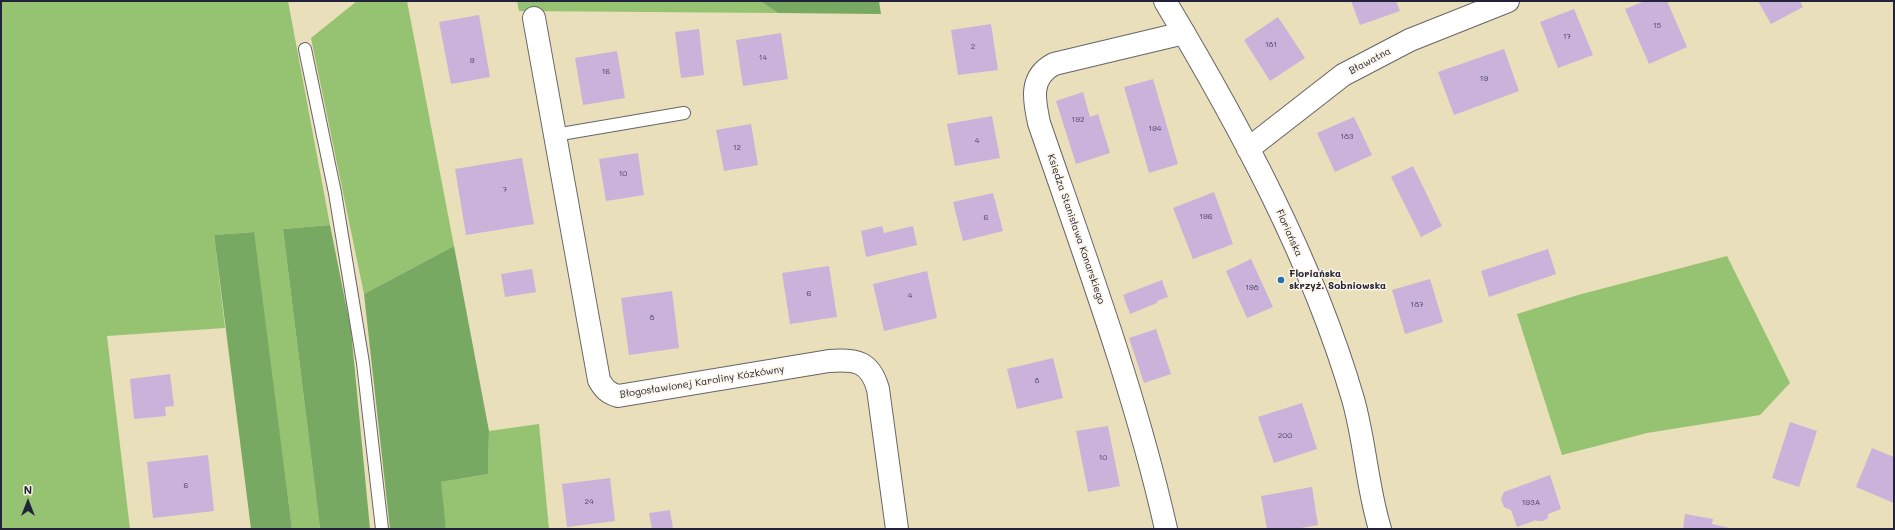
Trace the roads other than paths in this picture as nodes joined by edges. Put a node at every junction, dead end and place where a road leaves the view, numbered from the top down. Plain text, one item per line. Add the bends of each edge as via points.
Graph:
1 (1165, 1) edge
2 (1508, 1) edge
3 (534, 18) dead end
4 (1184, 33) junction
5 (305, 49) dead end
6 (684, 113) dead end
7 (555, 135) junction
8 (1248, 149) junction
9 (382, 529) edge
10 (897, 529) edge
11 (1166, 529) edge
12 (1380, 529) edge

1 - 4 street, Floriańska
2 - 8 street, Bławatna via 1410,40 1343,75
3 - 7 street, Błogosławionej Karoliny Kózkówny
4 - 8 street, Floriańska
4 - 11 street, Księdza Stanisława Konarskiego via 1054,64 1041,74 1034,93 1039,123 1120,361
5 - 9 lane via 335,192 363,362
6 - 7 lane
7 - 10 street, Błogosławionej Karoliny Kózkówny via 599,380 603,388 618,396 829,361 860,362 869,368 878,389
8 - 12 street, Floriańska via 1282,217 1325,316 1353,399

